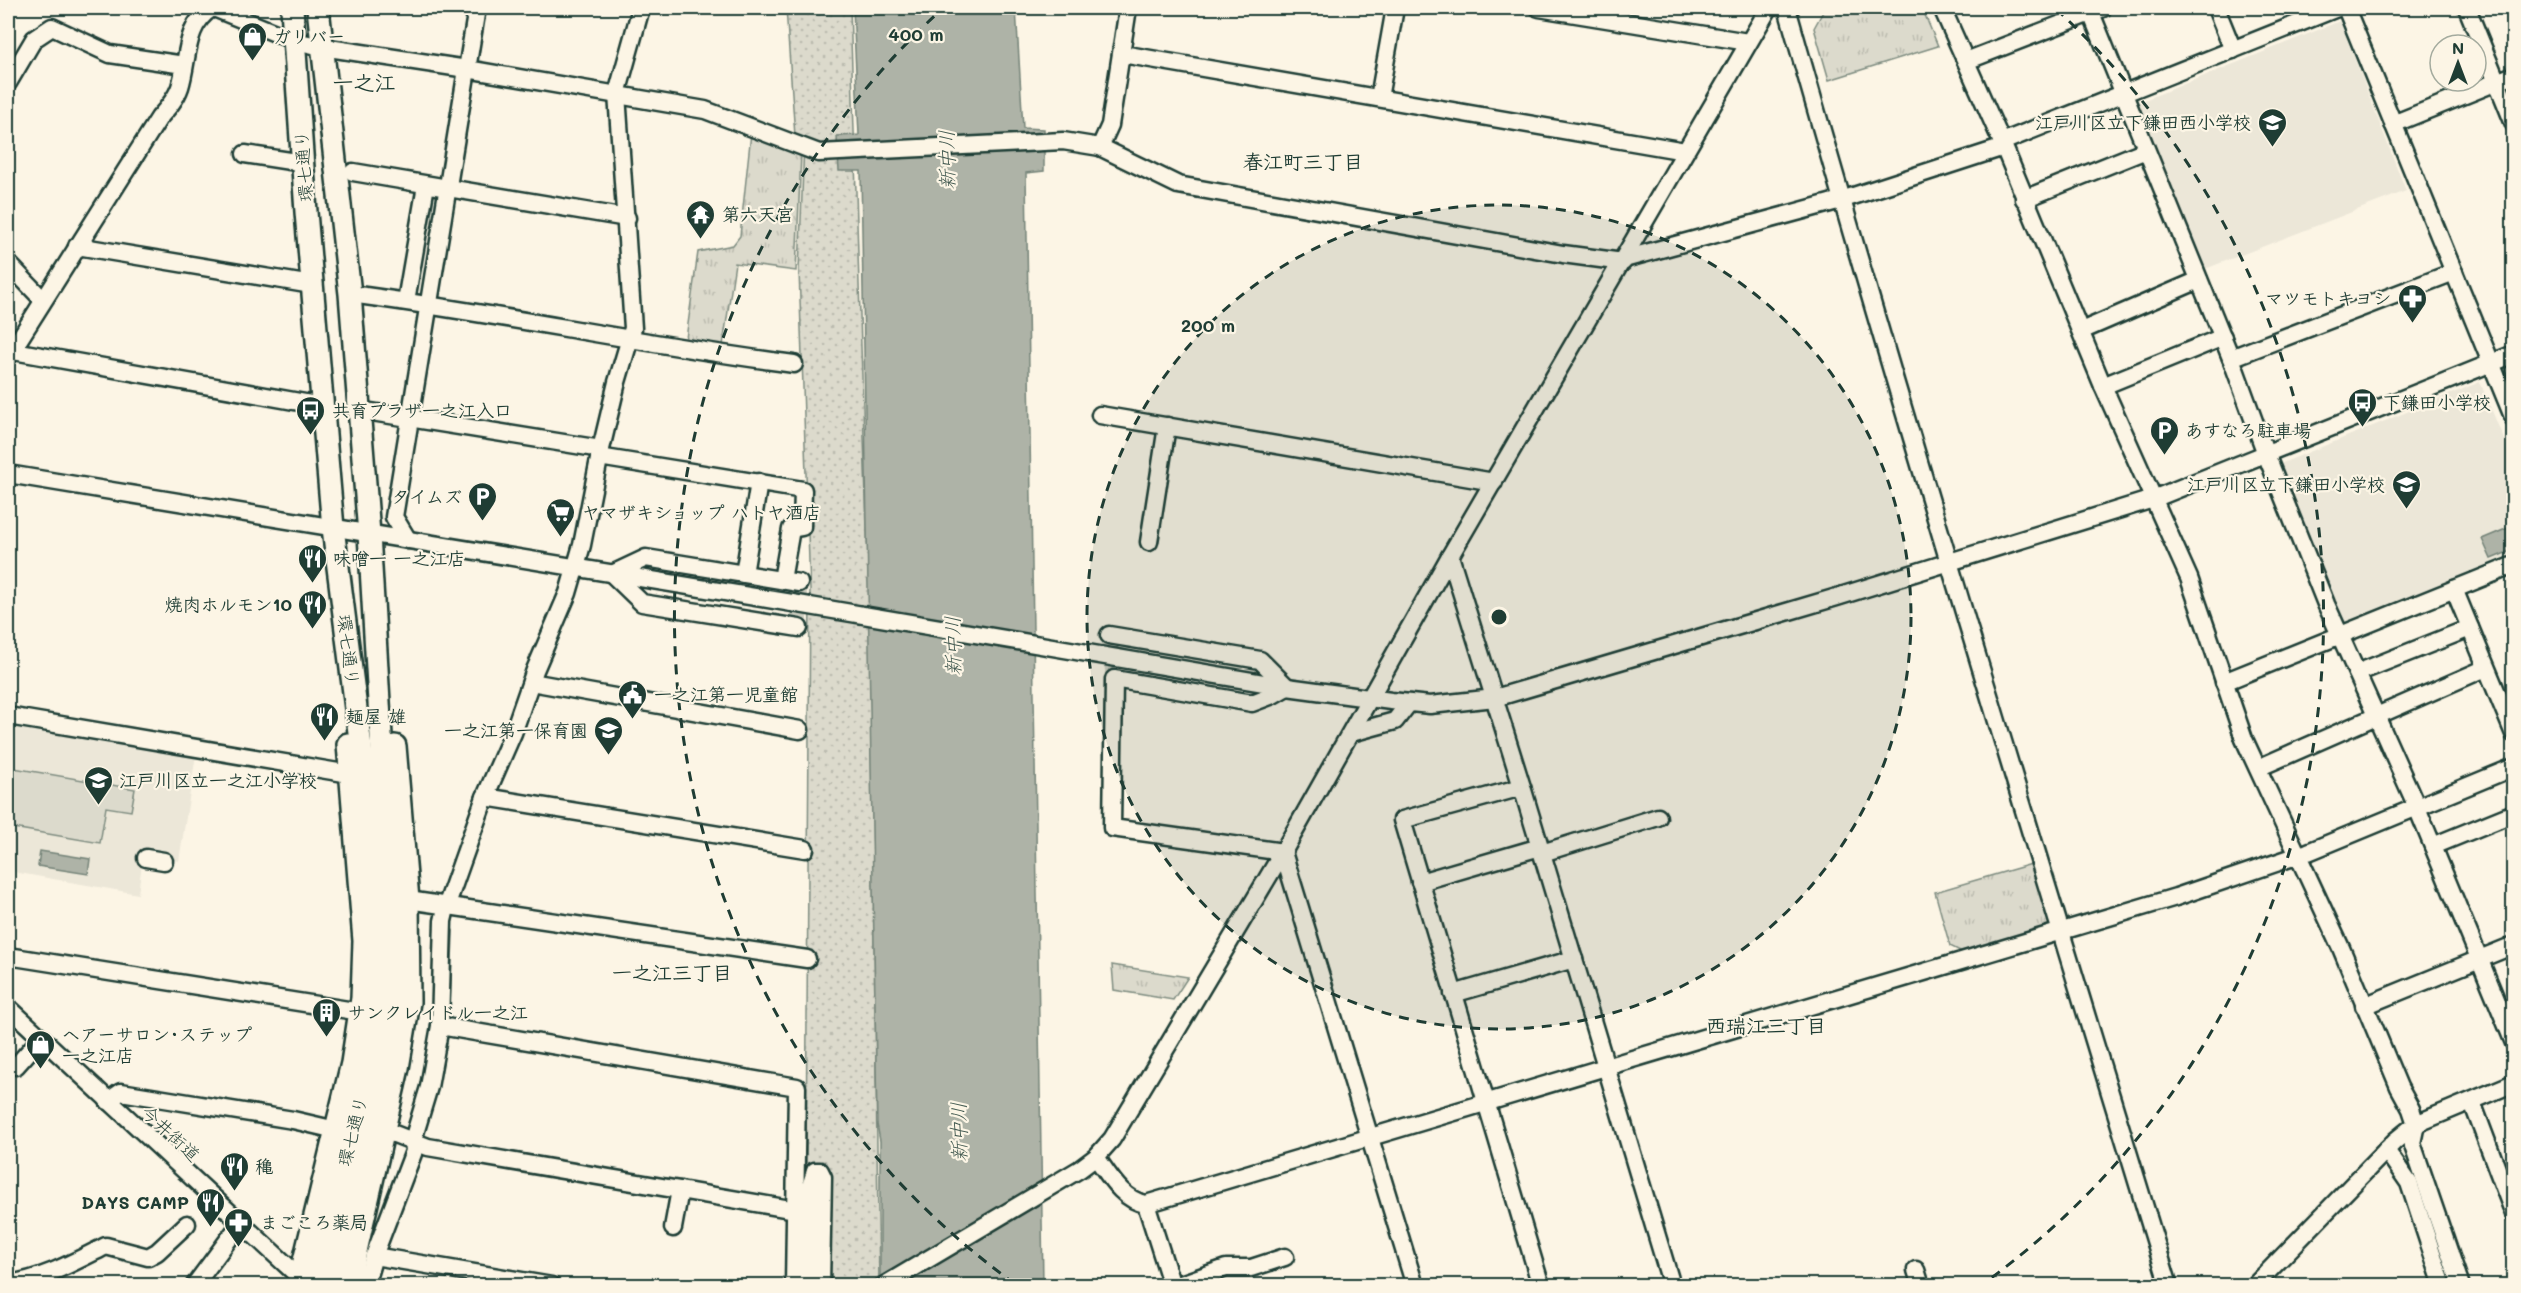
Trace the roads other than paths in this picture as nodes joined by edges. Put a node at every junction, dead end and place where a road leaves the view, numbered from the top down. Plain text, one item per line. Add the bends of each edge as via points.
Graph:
1 (292, 8) edge
2 (318, 8) edge
3 (477, 8) edge
4 (641, 8) edge
5 (1128, 8) edge
6 (1395, 8) edge
7 (1539, 8) edge
8 (1768, 8) edge
9 (1787, 8) edge
10 (1945, 8) edge
11 (2337, 8) edge
12 (2346, 8) edge
13 (2467, 8) edge
14 (204, 9) edge
15 (2094, 9) edge
16 (2220, 9) edge
17 (295, 40) junction
18 (1748, 42) junction
19 (322, 47) junction
20 (2233, 50) junction
21 (1122, 54) junction
22 (1966, 61) junction
23 (184, 65) junction
24 (467, 69) junction
25 (2514, 75) edge
26 (2496, 82) junction
27 (8, 83) edge
28 (617, 94) junction
29 (2124, 94) junction
30 (1379, 98) junction
31 (2393, 124) junction
32 (2514, 124) edge
33 (2003, 145) junction
34 (1100, 147) junction
35 (2146, 150) junction
36 (1685, 151) junction
37 (245, 154) dead end
38 (303, 163) junction
39 (353, 172) dead end
40 (426, 185) junction
41 (447, 189) junction
42 (2024, 199) junction
43 (1841, 200) junction
44 (627, 218) junction
45 (77, 246) junction
46 (1623, 260) junction
47 (8, 263) edge
48 (2454, 272) junction
49 (2199, 280) junction
50 (312, 285) junction
51 (350, 294) junction
52 (43, 300) junction
53 (406, 301) junction
54 (428, 305) junction
55 (2081, 331) junction
56 (632, 338) junction
57 (2223, 338) junction
58 (9, 353) edge
59 (2514, 354) edge
60 (2231, 358) junction
61 (2491, 363) junction
62 (794, 364) dead end
63 (2103, 386) junction
64 (322, 406) junction
65 (359, 410) junction
66 (1100, 415) dead end
67 (410, 417) junction
68 (2514, 419) edge
69 (1167, 426) junction
70 (600, 453) junction
71 (2266, 454) junction
72 (8, 474) edge
73 (759, 482) junction
74 (1494, 482) junction
75 (2153, 499) junction
76 (333, 528) junction
77 (369, 534) junction
78 (408, 540) junction
79 (1149, 542) dead end
80 (1450, 556) junction
81 (1949, 561) junction
82 (2514, 565) edge
83 (576, 568) junction
84 (612, 574) junction
85 (744, 574) junction
86 (782, 580) junction
87 (799, 583) dead end
88 (2454, 589) junction
89 (799, 628) dead end
90 (2470, 628) junction
91 (1109, 635) dead end
92 (2340, 635) junction
93 (2486, 668) junction
94 (2357, 673) junction
95 (531, 682) junction
96 (2224, 682) junction
97 (1287, 687) junction
98 (1495, 698) junction
99 (1370, 699) junction
100 (1409, 703) junction
101 (8, 716) edge
102 (2376, 716) junction
103 (800, 730) dead end
104 (1351, 733) junction
105 (2514, 734) edge
106 (2514, 767) edge
107 (2258, 768) junction
108 (350, 774) junction
109 (375, 787) junction
110 (1522, 787) junction
111 (485, 797) junction
112 (2417, 808) junction
113 (2514, 813) edge
114 (1658, 817) dead end
115 (2433, 846) junction
116 (805, 849) dead end
117 (1541, 850) junction
118 (1283, 852) junction
119 (2298, 855) junction
120 (146, 858) dead end
121 (164, 861) dead end
122 (1420, 882) junction
123 (408, 900) junction
124 (447, 904) junction
125 (2061, 932) junction
126 (2514, 945) edge
127 (8, 956) edge
128 (1574, 958) junction
129 (807, 959) dead end
130 (2479, 959) junction
131 (1453, 994) junction
132 (2364, 1006) junction
133 (8, 1007) edge
134 (361, 1012) junction
135 (440, 1026) junction
136 (40, 1038) junction
137 (2514, 1043) edge
138 (1606, 1065) junction
139 (16, 1066) dead end
140 (2514, 1083) edge
141 (108, 1101) junction
142 (1485, 1102) junction
143 (2472, 1102) junction
144 (2416, 1124) junction
145 (336, 1130) junction
146 (384, 1130) junction
147 (1370, 1137) junction
148 (414, 1140) junction
149 (2386, 1150) junction
150 (1096, 1157) junction
151 (680, 1190) junction
152 (1146, 1204) junction
153 (796, 1210) junction
154 (2514, 1214) edge
155 (187, 1224) dead end
156 (240, 1224) junction
157 (673, 1228) dead end
158 (374, 1256) junction
159 (1285, 1257) dead end
160 (305, 1283) edge
161 (8, 1284) edge
162 (194, 1286) edge
163 (331, 1286) edge
164 (348, 1286) edge
165 (366, 1286) edge
166 (552, 1286) edge
167 (794, 1286) edge
168 (805, 1286) edge
169 (821, 1286) edge
170 (883, 1286) edge
171 (1173, 1286) edge
172 (1415, 1286) edge
173 (1541, 1286) edge
174 (1672, 1286) edge
175 (2169, 1286) edge
176 (2254, 1286) edge
177 (2443, 1286) edge
178 (2461, 1286) edge

1 - 17 main road, 環七通り
2 - 19 main road, 環七通り
3 - 24 street
4 - 28 street
5 - 21 street
6 - 30 street
7 - 18 street
8 - 18 street
9 - 43 street
10 - 22 street
11 - 20 street
12 - 31 street
13 - 26 street
14 - 17 street
14 - 23 street via 194,26
15 - 22 street
15 - 29 street
16 - 20 street
17 - 19 street
17 - 38 main road, 環七通り
18 - 36 street
19 - 24 street
19 - 51 main road, 環七通り
20 - 29 street
21 - 30 street
21 - 34 street via 1110,125
22 - 33 street
23 - 27 street via 110,54 52,27 34,39
23 - 45 street via 173,101
24 - 28 street
24 - 41 street
25 - 26 street
26 - 31 street
26 - 32 street
28 - 34 street via 705,110 819,153 1063,141
28 - 44 street
29 - 33 street
29 - 35 street
30 - 36 street
31 - 48 street
33 - 42 street
33 - 43 street
34 - 46 street via 1178,185 1563,254
35 - 42 street
35 - 49 street
36 - 46 street
37 - 38 street
38 - 50 main road, 環七通り
39 - 40 street
40 - 41 street
40 - 53 street
41 - 44 street
41 - 54 street
42 - 55 street
43 - 46 street
43 - 81 street
44 - 56 street
45 - 50 street
45 - 52 street
46 - 74 street
47 - 52 street
48 - 60 street
48 - 61 street
49 - 55 street
49 - 57 street
50 - 64 main road, 環七通り
51 - 53 street
51 - 65 main road, 環七通り
52 - 58 street
53 - 54 street
54 - 56 street
54 - 67 street
55 - 63 street
56 - 62 street
56 - 70 street via 616,382
57 - 60 street
57 - 63 street
58 - 64 street
59 - 61 street
60 - 71 street
61 - 68 street
61 - 71 street
63 - 75 street
64 - 76 main road, 環七通り
65 - 67 street
65 - 77 main road, 環七通り
66 - 69 street
67 - 70 street
67 - 78 street via 394,517
69 - 74 street
69 - 79 street
70 - 73 street
70 - 83 street
71 - 75 street
71 - 92 street
72 - 76 street
73 - 85 street
73 - 86 street via 803,490 802,527 791,529
74 - 80 street
75 - 81 street
75 - 96 street via 2188,578
76 - 77 street
76 - 108 main road
76 - 109 main road, 環七通り
77 - 78 street
77 - 109 main road, 環七通り
77 - 123 main road via 386,659
78 - 83 street
80 - 98 street
80 - 99 street
81 - 98 street
81 - 125 street
82 - 88 street
83 - 84 street
83 - 95 street
84 - 85 street via 646,558
84 - 89 street via 642,603
84 - 97 street, bridge
85 - 86 street
86 - 87 street
88 - 90 street
88 - 92 street
90 - 93 street
90 - 94 street
91 - 97 street via 1260,660
92 - 94 street
92 - 96 street
93 - 102 street
93 - 105 street
94 - 102 street
95 - 103 street
95 - 111 street
96 - 107 street
97 - 99 street
97 - 118 street via 1252,702 1113,680 1112,828
98 - 100 street via 1430,705
98 - 110 street
99 - 100 street
99 - 104 street
100 - 104 street via 1395,721
101 - 108 street
102 - 107 street
102 - 112 street
104 - 118 street
106 - 112 street
107 - 119 street
108 - 134 main road via 364,941
109 - 160 main road, 環七通り via 379,930 376,1018 363,1082
109 - 163 main road, 環七通り via 395,930 392,1020
110 - 117 street
110 - 122 street via 1402,820
111 - 116 street
111 - 124 street
112 - 115 street
112 - 119 street
113 - 115 street
114 - 117 street
115 - 130 street
117 - 122 street
117 - 128 street
118 - 147 street
118 - 150 street via 1123,1122
119 - 125 street
119 - 132 street
120 - 121 street
122 - 131 street
123 - 124 street
123 - 146 main road via 409,1002
124 - 129 street
124 - 135 street via 443,921
125 - 138 street
125 - 175 street
126 - 130 street
127 - 134 street
128 - 131 street
128 - 138 street
130 - 132 street
130 - 137 street
131 - 142 street
132 - 144 street
133 - 136 street, 今井街道
134 - 145 main road
135 - 148 street
135 - 153 street via 797,1087
136 - 139 street
136 - 141 street, 今井街道
138 - 142 street
138 - 174 street
140 - 143 street
141 - 145 street via 121,1092
141 - 156 street, 今井街道
142 - 147 street
142 - 173 street
143 - 144 street
143 - 154 street
144 - 149 street
144 - 178 street via 2412,1143
145 - 160 main road
146 - 148 street
146 - 164 main road
147 - 152 street
147 - 172 street
148 - 151 street via 428,1147
148 - 158 street via 414,1151
149 - 176 street
149 - 177 street via 2409,1183
150 - 152 street via 1127,1197
150 - 170 street
151 - 153 street
151 - 157 street
152 - 171 street
153 - 167 street
155 - 161 street via 148,1257 106,1246 66,1268
156 - 160 street, 今井街道
156 - 162 street
158 - 165 street
158 - 166 street
159 - 171 street via 1251,1269 1226,1269
168 - 169 street via 815,1171 823,1177

